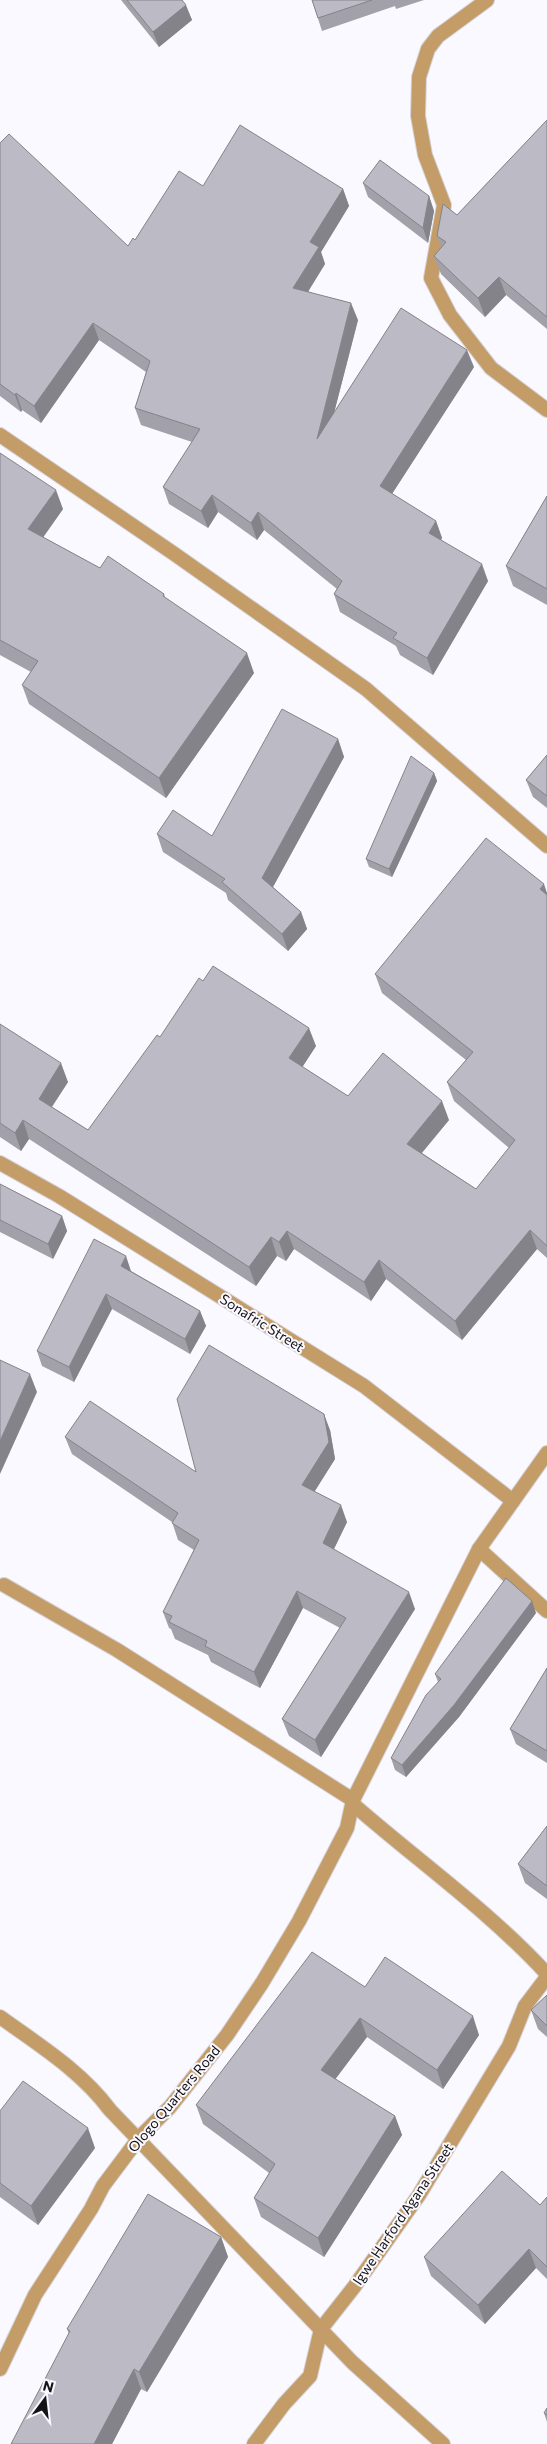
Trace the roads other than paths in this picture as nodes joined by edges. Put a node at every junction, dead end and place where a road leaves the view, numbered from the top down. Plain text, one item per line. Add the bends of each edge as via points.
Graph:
1 (487, 0) edge
2 (547, 410) edge
3 (0, 436) edge
4 (547, 846) edge
5 (0, 1163) edge
6 (547, 1452) edge
7 (513, 1501) junction
8 (479, 1549) junction
9 (4, 1585) dead end
10 (547, 1611) edge
11 (353, 1800) junction
12 (547, 1976) edge
13 (0, 2017) edge
14 (139, 2138) junction
15 (321, 2328) junction
16 (0, 2369) edge
17 (254, 2444) edge
18 (443, 2444) edge

1 - 2 street via 438,36 428,49 419,77 418,116 423,145 444,205 431,278 450,315 492,368
3 - 4 street via 366,689
5 - 7 street, Sonafric Street via 59,1196 364,1386
6 - 7 street, Ologo Quarters Road
7 - 8 street, Ologo Quarters Road
8 - 10 street
8 - 11 street, Ologo Quarters Road
9 - 11 street via 117,1650
11 - 12 street via 354,1805 389,1836 514,1938
11 - 14 street, Ologo Quarters Road via 347,1828 299,1921 262,1983 227,2035 170,2107
12 - 15 street, Igwe Harford Agana Street via 526,2006 509,2046 419,2195 354,2288
13 - 14 street via 77,2075
14 - 15 street
14 - 16 street, Ologo Quarters Road via 35,2294
15 - 17 street, Igwe Harford Agana Street via 310,2376
15 - 18 street via 352,2362

